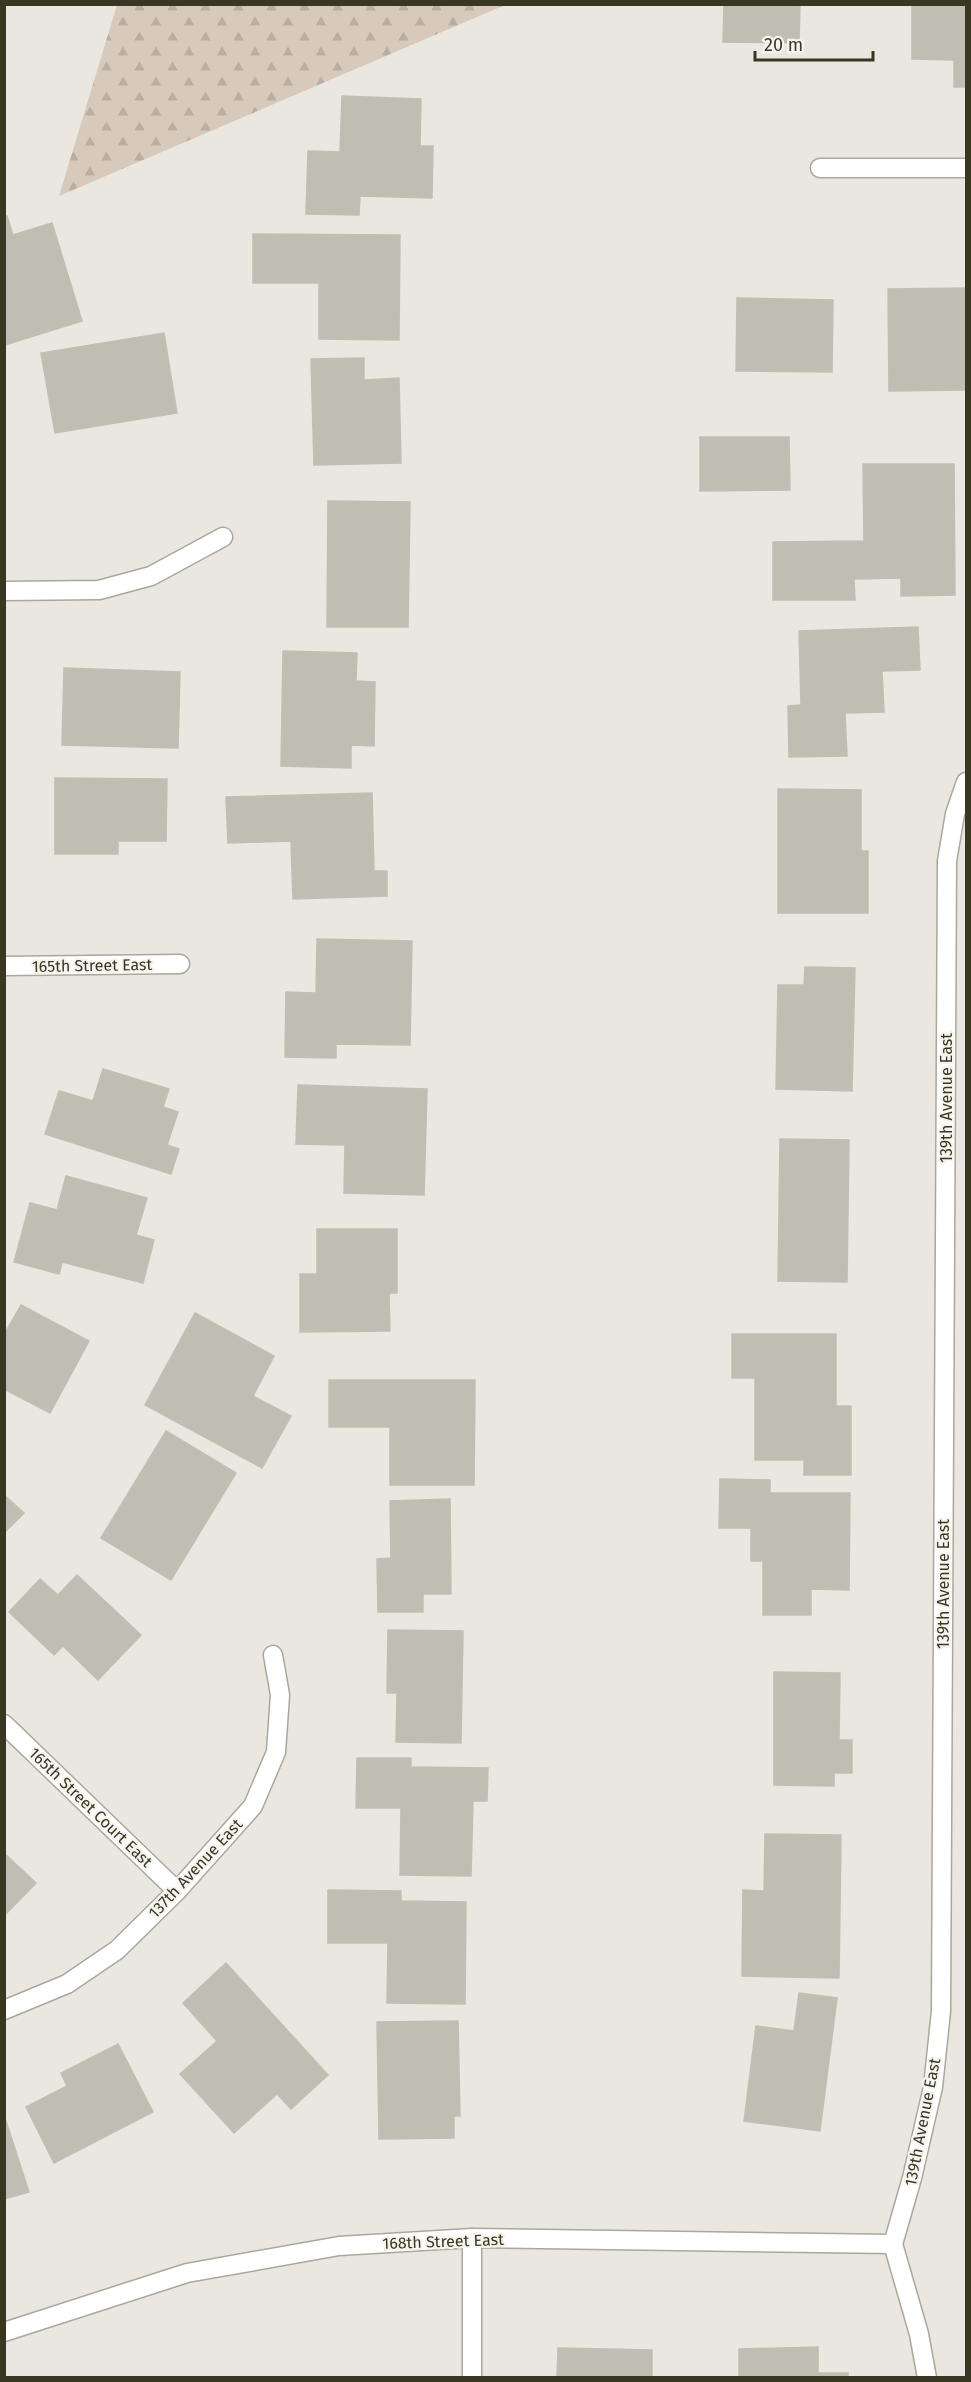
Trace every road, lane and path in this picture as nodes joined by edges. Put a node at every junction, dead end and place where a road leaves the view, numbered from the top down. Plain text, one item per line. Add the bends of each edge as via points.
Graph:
1 (820, 168) dead end
2 (966, 168) edge
3 (223, 537) dead end
4 (4, 591) edge
5 (966, 782) edge
6 (180, 964) dead end
7 (4, 966) edge
8 (273, 1655) dead end
9 (4, 1724) edge
10 (177, 1891) junction
11 (4, 2010) edge
12 (472, 2238) junction
13 (893, 2244) junction
14 (4, 2332) edge
15 (472, 2378) edge
16 (927, 2378) edge

1 - 2 street
3 - 4 street via 151,576 99,591
5 - 13 street, 139th Avenue East via 955,814 947,861 941,2011 933,2086
6 - 7 street, 165th Street East
8 - 10 street, 137th Avenue East via 280,1695 276,1752 253,1806
9 - 10 street, 165th Street Court East
10 - 11 street, 137th Avenue East via 109,1956 67,1984
12 - 13 street, 168th Street East
12 - 14 street, 168th Street East via 339,2246 251,2260 187,2274
12 - 15 street
13 - 16 street via 919,2334

